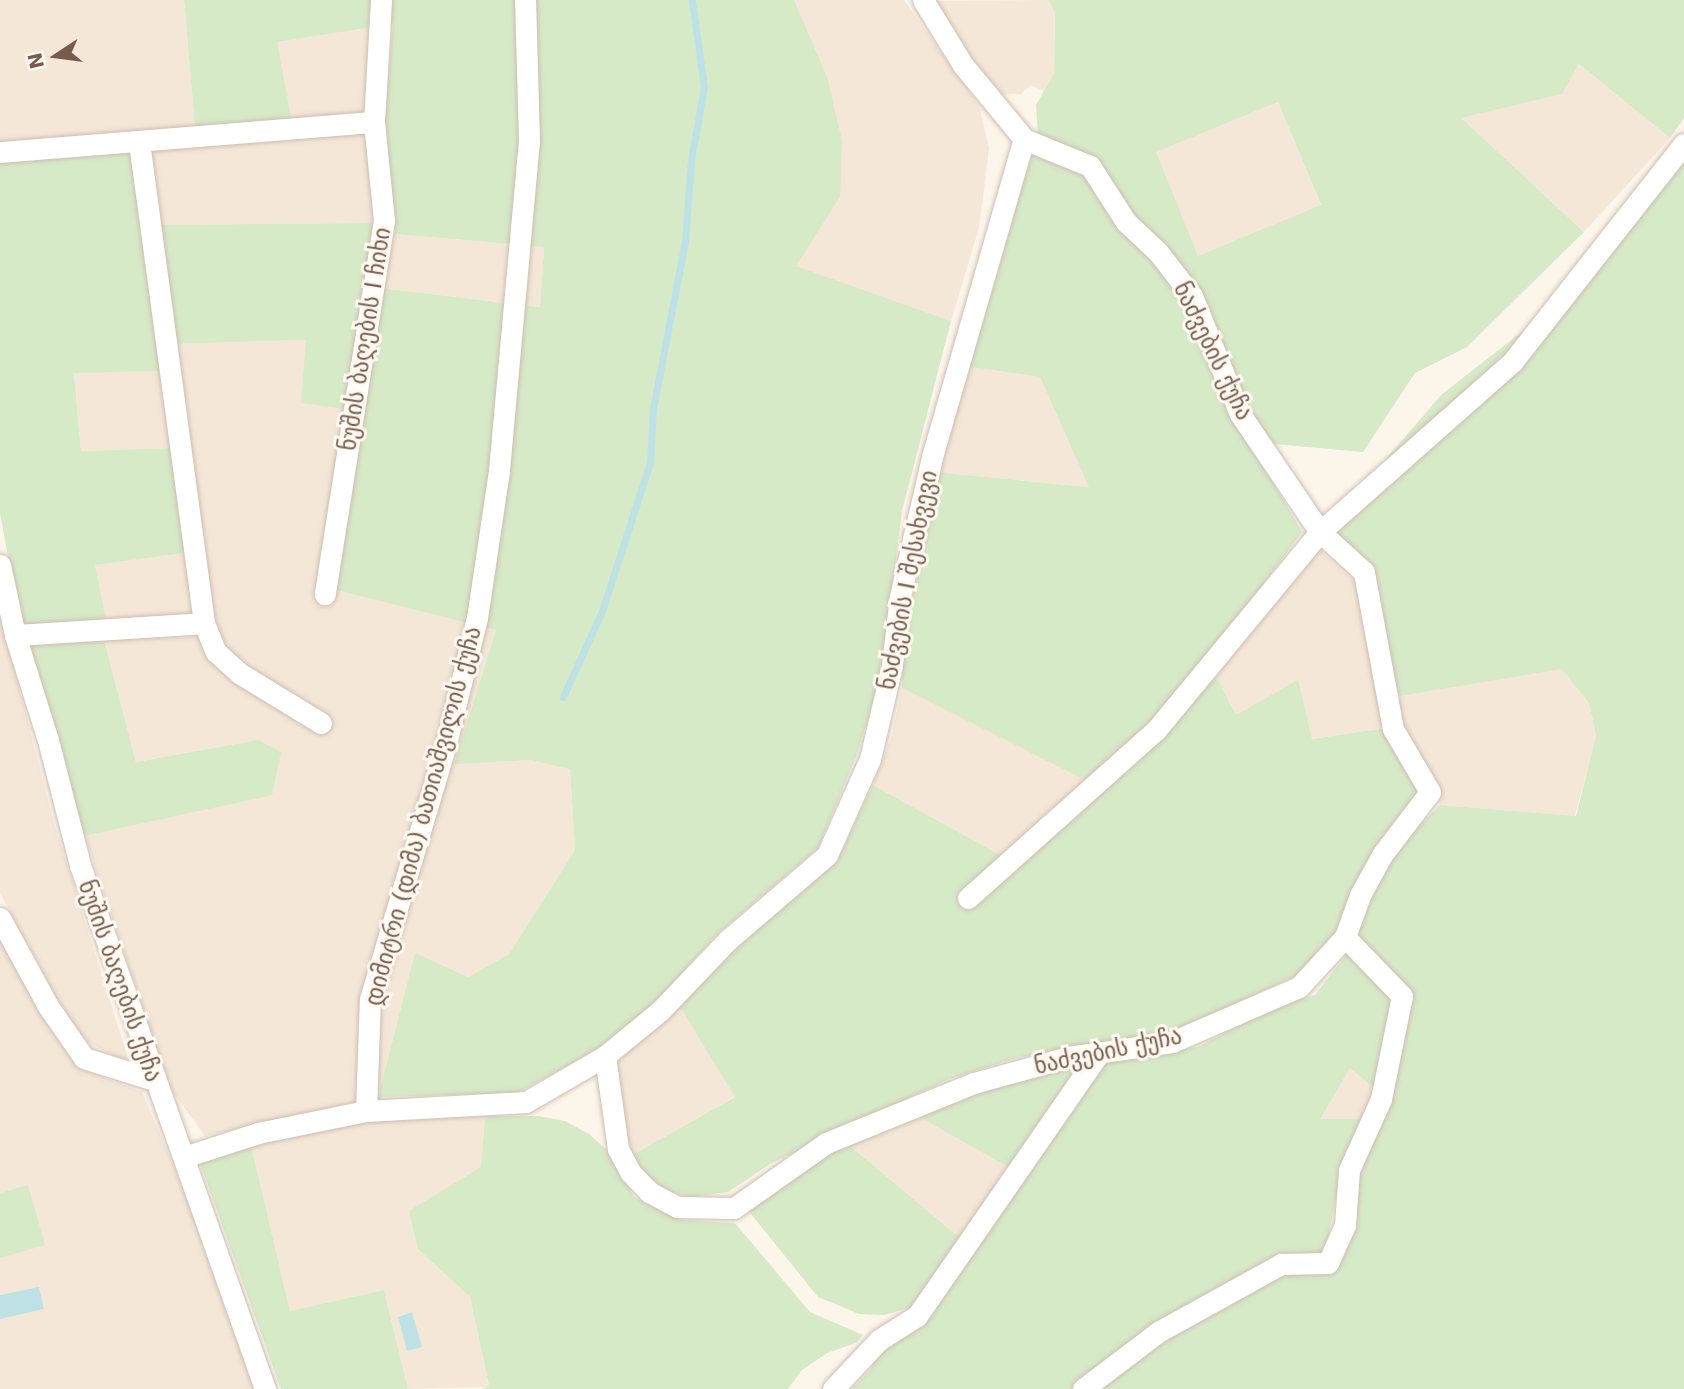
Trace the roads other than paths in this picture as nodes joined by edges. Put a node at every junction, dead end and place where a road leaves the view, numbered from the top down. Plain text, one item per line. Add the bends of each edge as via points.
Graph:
1 (381, 0) edge
2 (525, 0) edge
3 (923, 0) edge
4 (374, 122) junction
5 (1024, 139) junction
6 (139, 142) junction
7 (1684, 144) edge
8 (0, 152) edge
9 (1320, 532) junction
10 (0, 565) edge
11 (325, 594) dead end
12 (204, 623) junction
13 (15, 635) junction
14 (321, 723) dead end
15 (968, 898) dead end
16 (0, 918) edge
17 (1345, 937) junction
18 (1099, 1053) junction
19 (605, 1056) junction
20 (154, 1080) junction
21 (366, 1111) junction
22 (184, 1157) junction
23 (265, 1389) edge
24 (833, 1389) edge
25 (1083, 1389) edge

1 - 4 street, ნუშის ბაღების I ჩიხი
2 - 21 street, დიმიტრი (დიმა) ბათიაშვილის ქუჩა via 529,141 499,470 477,618 446,744 370,999
3 - 5 street via 963,65
4 - 6 street
4 - 11 street, ნუშის ბაღების I ჩიხი via 384,220
5 - 9 street, ნაძვების ქუჩა via 1090,166 1126,222 1180,279 1192,296 1240,414
5 - 19 street, ნაძვების I შესახვევი via 932,457 870,759 827,855
6 - 8 street
6 - 12 street
7 - 9 street via 1513,361
9 - 15 street via 1156,730
9 - 17 street, ნაძვების ქუჩა via 1364,572 1393,729 1430,792 1382,855 1360,895
10 - 13 street, ნუშის ბაღების ქუჩა
12 - 13 street
12 - 14 street via 216,652 239,673
13 - 20 street, ნუშის ბაღების ქუჩა via 80,864
16 - 20 street via 48,1006 84,1058
17 - 18 street, ნაძვების ქუჩა via 1300,987 1172,1042
17 - 25 street via 1402,996 1381,1099 1349,1170 1345,1225 1328,1263 1281,1264 1158,1332
18 - 19 street, ნაძვების ქუჩა via 974,1083 826,1143 734,1208 706,1209 677,1207 649,1192 630,1172 618,1149
18 - 24 street via 917,1316 879,1340
19 - 21 street via 526,1102
20 - 22 street, ნუშის ბაღების ქუჩა
21 - 22 street via 258,1133
22 - 23 street, ნუშის ბაღების ქუჩა

